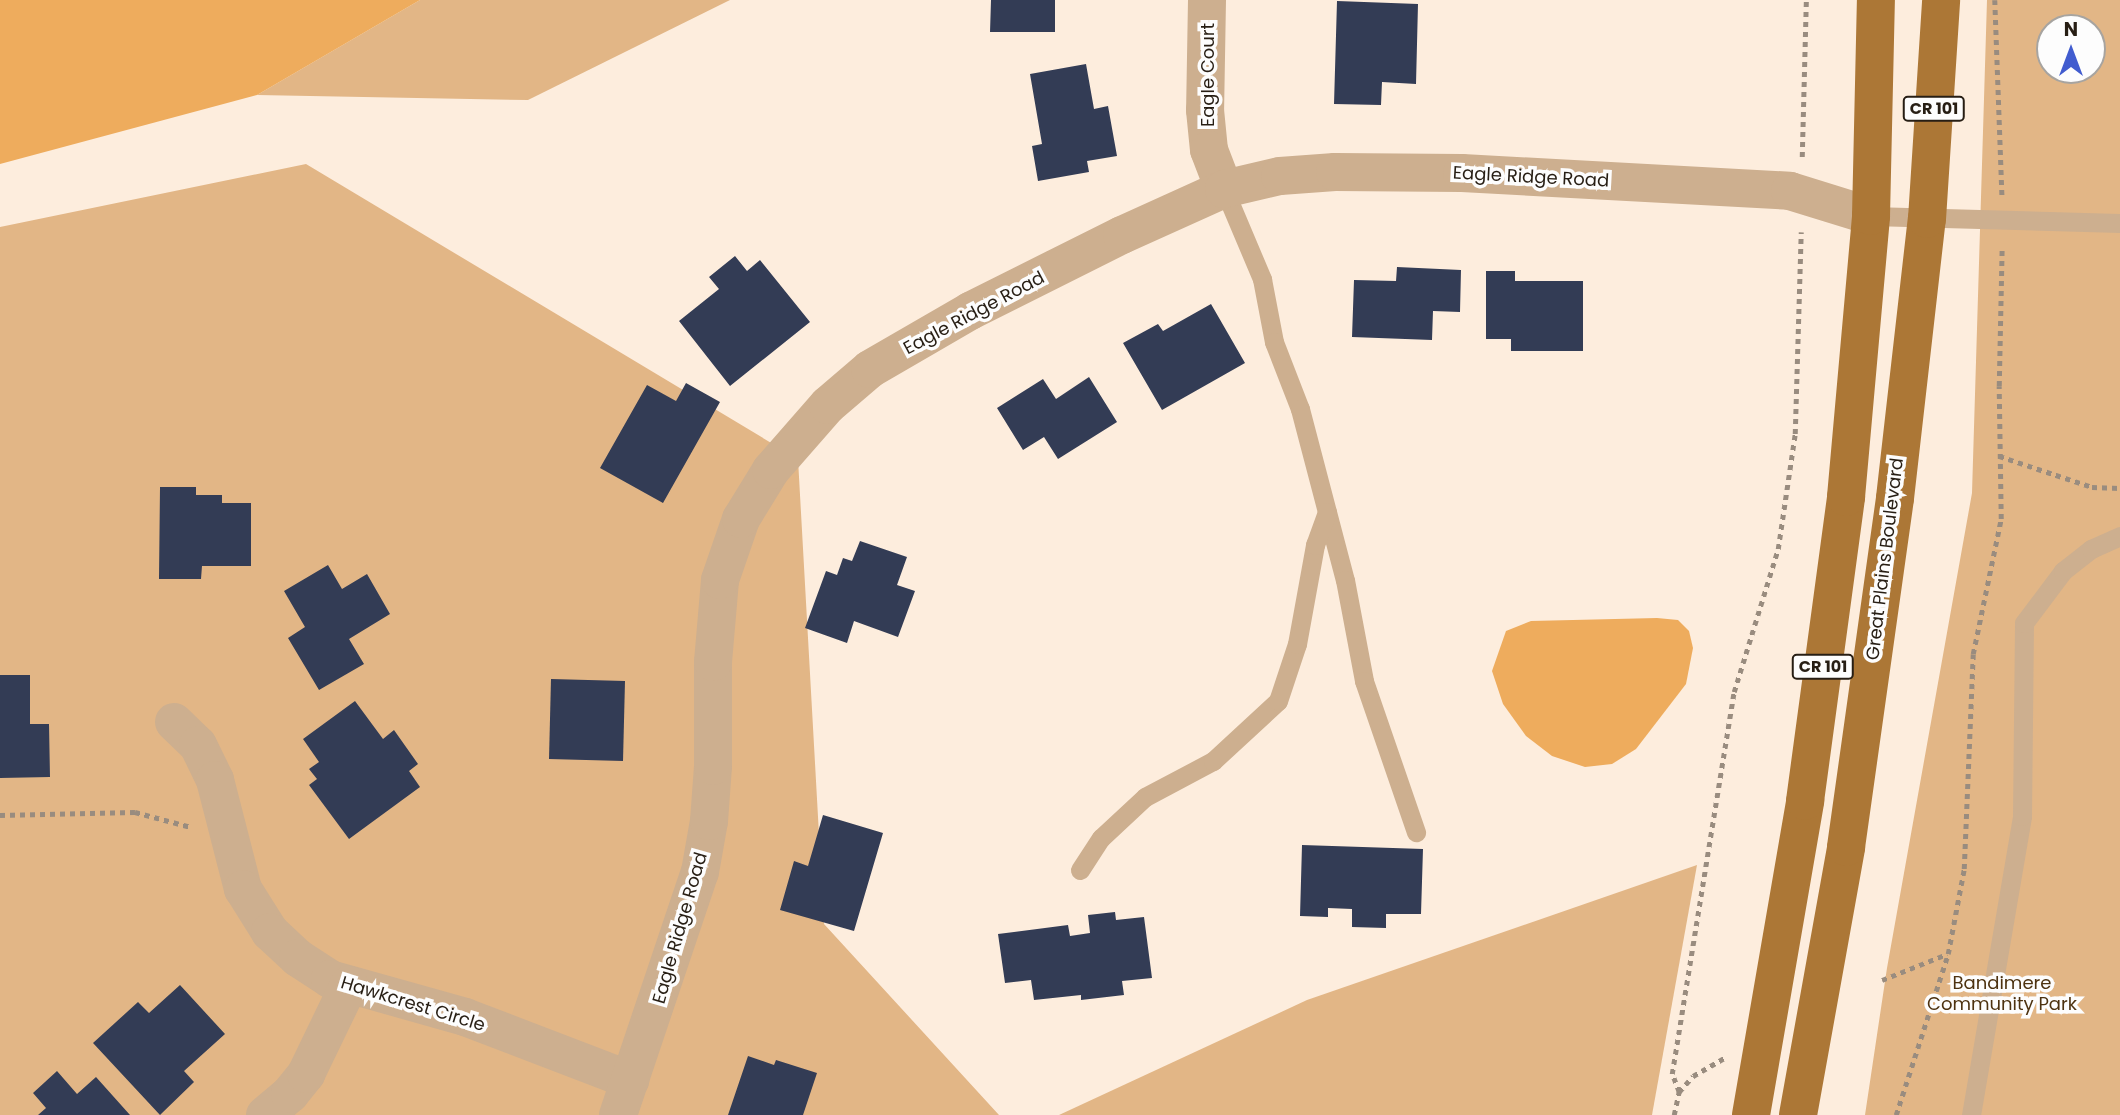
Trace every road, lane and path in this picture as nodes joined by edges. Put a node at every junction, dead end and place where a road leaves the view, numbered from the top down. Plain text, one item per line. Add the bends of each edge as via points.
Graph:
1 (1208, 0) edge
2 (1806, 0) edge
3 (1876, 0) edge
4 (1941, 0) edge
5 (1995, 0) edge
6 (1224, 188) junction
7 (1801, 194) junction
8 (1871, 216) junction
9 (1927, 219) junction
10 (2003, 221) junction
11 (2120, 223) edge
12 (1999, 456) junction
13 (2120, 488) edge
14 (1327, 512) junction
15 (2120, 536) edge
16 (174, 722) dead end
17 (0, 816) edge
18 (192, 827) dead end
19 (1416, 832) dead end
20 (1080, 870) dead end
21 (1948, 954) junction
22 (1882, 980) dead end
23 (349, 985) junction
24 (1724, 1057) dead end
25 (630, 1080) junction
26 (1679, 1092) junction
27 (265, 1115) edge
28 (618, 1115) edge
29 (1674, 1115) edge
30 (1751, 1115) edge
31 (1798, 1115) edge
32 (1896, 1115) edge
33 (1971, 1115) edge

1 - 6 street, Eagle Court via 1205,110 1209,150
2 - 7 path
3 - 8 main road, CR 101
4 - 9 main road, Great Plains Boulevard / CR 101
5 - 10 path
6 - 7 street, Eagle Ridge Road via 1280,176 1335,172 1449,173
6 - 14 lane via 1262,279 1274,342 1300,409
6 - 25 street, Eagle Ridge Road via 970,311 870,369 828,405 771,470 741,519 720,580 707,834 686,920
7 - 8 street, Eagle Ridge Road
7 - 26 path via 1795,434 1778,549 1734,692 1672,1074
8 - 9 lane
8 - 30 main road, CR 101 via 1844,511 1805,801
9 - 10 lane
9 - 31 main road, Great Plains Boulevard / CR 101 via 1895,498 1846,847
10 - 11 lane
10 - 12 path
12 - 13 path via 2092,487
12 - 21 path via 2001,519 1973,653 1964,869
14 - 19 lane via 1364,681
14 - 20 lane via 1315,545 1297,644 1278,701 1213,761 1145,797 1101,838
15 - 33 lane via 2091,548 2063,571 2024,623 2022,816
16 - 23 street, Hawkcrest Circle via 198,745 215,780 243,888 270,932 298,958 330,979
17 - 18 path via 135,812
21 - 22 path
21 - 32 path
23 - 25 street, Hawkcrest Circle via 465,1017
23 - 27 street via 306,1074
24 - 26 path via 1693,1076
25 - 28 street, Eagle Ridge Road
26 - 29 path

